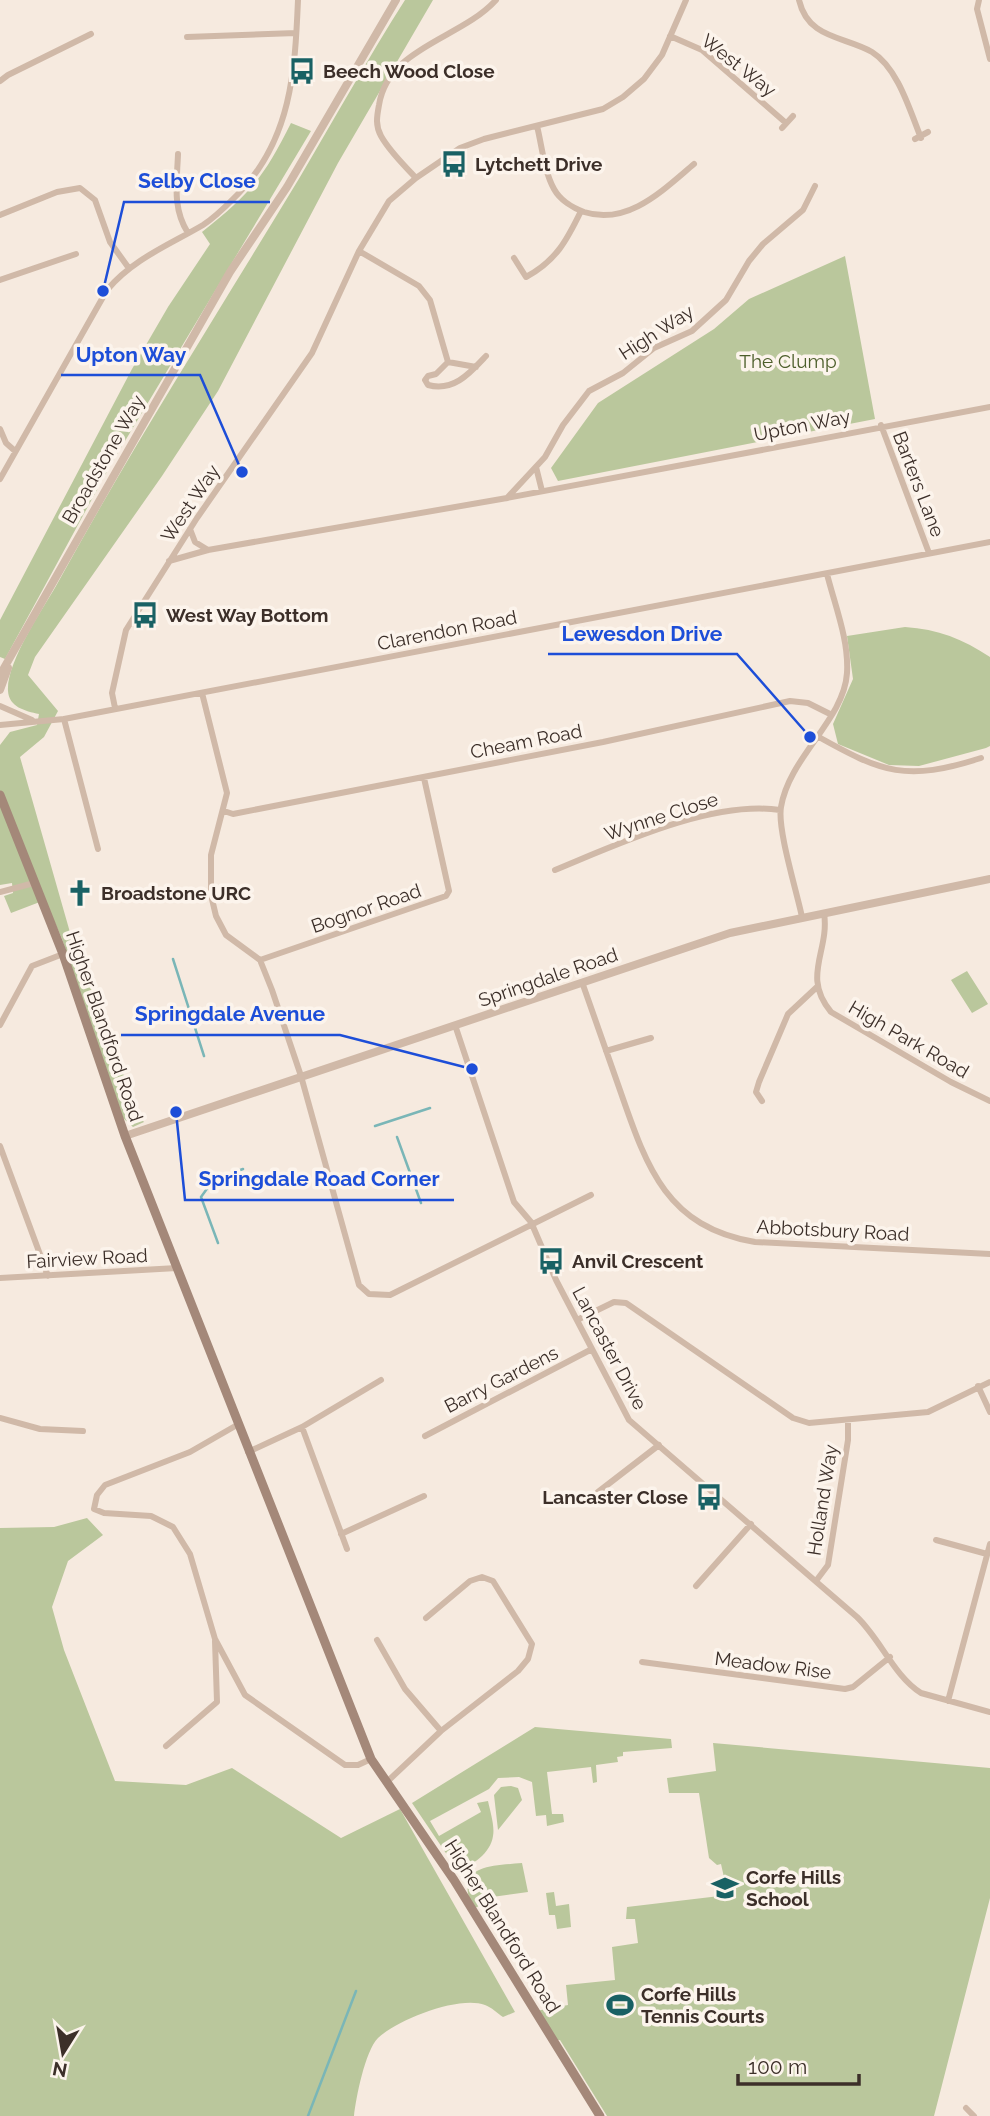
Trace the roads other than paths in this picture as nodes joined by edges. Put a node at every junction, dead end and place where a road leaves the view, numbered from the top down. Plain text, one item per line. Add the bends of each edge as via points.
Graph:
1 (298, 0) edge
2 (396, 0) edge
3 (496, 0) edge
4 (686, 0) edge
5 (799, 0) edge
6 (979, 0) edge
7 (296, 33) junction
8 (92, 34) dead end
9 (670, 36) junction
10 (187, 37) dead end
11 (990, 59) edge
12 (0, 81) edge
13 (793, 116) dead end
14 (537, 126) junction
15 (928, 132) dead end
16 (178, 154) dead end
17 (694, 164) dead end
18 (416, 178) junction
19 (815, 186) dead end
20 (581, 211) junction
21 (0, 215) edge
22 (188, 233) junction
23 (359, 251) junction
24 (76, 254) dead end
25 (514, 258) dead end
26 (128, 267) junction
27 (0, 280) edge
28 (486, 356) dead end
29 (448, 362) junction
30 (476, 367) junction
31 (990, 407) edge
32 (881, 425) junction
33 (0, 429) edge
34 (16, 451) junction
35 (536, 467) junction
36 (0, 479) edge
37 (542, 491) junction
38 (507, 498) junction
39 (190, 529) junction
40 (990, 542) edge
41 (208, 550) junction
42 (929, 553) junction
43 (169, 561) junction
44 (827, 574) junction
45 (15, 649) junction
46 (0, 675) edge
47 (0, 690) edge
48 (202, 693) junction
49 (0, 705) edge
50 (115, 708) junction
51 (830, 714) junction
52 (64, 719) junction
53 (34, 721) junction
54 (0, 725) edge
55 (817, 736) junction
56 (981, 758) dead end
57 (424, 778) junction
58 (0, 795) edge
59 (780, 810) junction
60 (224, 811) junction
61 (98, 849) dead end
62 (555, 870) dead end
63 (990, 879) edge
64 (34, 883) junction
65 (0, 892) edge
66 (824, 913) junction
67 (802, 917) junction
68 (63, 954) junction
69 (260, 960) junction
70 (582, 982) junction
71 (818, 986) junction
72 (0, 1025) edge
73 (455, 1025) junction
74 (651, 1038) dead end
75 (606, 1051) junction
76 (301, 1076) junction
77 (762, 1101) dead end
78 (990, 1101) edge
79 (125, 1136) junction
80 (0, 1146) edge
81 (591, 1195) dead end
82 (531, 1222) junction
83 (990, 1254) edge
84 (177, 1268) junction
85 (48, 1276) junction
86 (0, 1278) edge
87 (577, 1321) junction
88 (592, 1349) junction
89 (381, 1380) dead end
90 (990, 1382) edge
91 (978, 1386) junction
92 (990, 1412) edge
93 (0, 1418) edge
94 (848, 1420) junction
95 (237, 1425) junction
96 (302, 1427) junction
97 (83, 1431) dead end
98 (425, 1436) dead end
99 (659, 1445) junction
100 (248, 1452) junction
101 (598, 1492) dead end
102 (424, 1496) dead end
103 (751, 1524) junction
104 (341, 1534) junction
105 (936, 1540) dead end
106 (990, 1544) edge
107 (347, 1549) dead end
108 (987, 1554) junction
109 (816, 1581) junction
110 (696, 1586) dead end
111 (435, 1599) dead end
112 (440, 1606) junction
113 (426, 1618) dead end
114 (215, 1639) junction
115 (377, 1640) dead end
116 (393, 1648) dead end
117 (384, 1652) junction
118 (890, 1657) junction
119 (642, 1662) dead end
120 (948, 1701) junction
121 (990, 1712) edge
122 (441, 1731) junction
123 (166, 1746) dead end
124 (371, 1759) junction
125 (388, 1780) junction
126 (966, 2108) dead end
127 (600, 2116) edge
128 (974, 2116) edge

1 - 7 street
2 - 45 street, Broadstone Way via 287,187 230,272
3 - 18 street via 474,21 412,54 388,78 380,94 376,124
4 - 9 street, West Way
5 - 15 street via 812,24 872,52 899,86 918,138
6 - 11 street via 978,19
7 - 10 street
7 - 22 street via 288,104 272,150 223,209
8 - 12 street
9 - 13 street, West Way via 702,50 784,125
9 - 14 street, West Way via 656,65 623,97 603,109
14 - 18 street, West Way via 460,148
14 - 20 street via 555,191
16 - 22 street via 178,218
17 - 20 street via 650,201 626,212 599,216
18 - 23 street, West Way via 389,201
19 - 35 street, High Way via 803,210 749,261 726,300 692,331 654,348 589,391
20 - 25 street via 566,242 545,267 526,277
21 - 26 street via 57,192 80,188 94,200 110,242
22 - 26 street
23 - 29 street via 394,270 430,300
23 - 39 street, West Way via 312,353
24 - 27 street
26 - 34 street via 97,304
28 - 30 street
29 - 30 street
29 - 30 street via 428,376 428,385 458,382
31 - 32 street, Upton Way
32 - 37 street, Upton Way
32 - 42 street, Barters Lane
33 - 34 street
34 - 36 street
35 - 37 street
35 - 38 street, High Way
37 - 38 street, Upton Way
38 - 41 street, Upton Way
39 - 41 street via 195,542
39 - 43 street, West Way
40 - 42 street, Clarendon Road
41 - 43 street, Upton Way
42 - 44 street, Clarendon Road
43 - 50 street, West Way via 126,631 112,693
44 - 48 street, Clarendon Road
44 - 51 street via 845,646 847,675
45 - 46 street, Broadstone Way
45 - 47 street, Broadstone Way
48 - 50 street, Clarendon Road
48 - 60 street via 227,793
49 - 53 street, Clarendon Road
50 - 52 street, Clarendon Road
51 - 55 street
51 - 57 street, Cheam Road via 808,703 790,701
52 - 53 street, Clarendon Road
52 - 61 street
53 - 54 street, Clarendon Road
55 - 56 street via 862,761 895,771 941,769
55 - 59 street via 793,773
57 - 60 street, Cheam Road via 233,814
57 - 69 street, Bognor Road via 449,891 446,897
58 - 64 main road, Higher Blandford Road
59 - 62 street, Wynne Close via 719,812 625,841
59 - 67 street
60 - 69 street via 211,855 216,916 226,935
63 - 66 street, Springdale Road
64 - 65 street
64 - 68 main road, Higher Blandford Road
66 - 67 street, Springdale Road
66 - 71 street
67 - 70 street, Springdale Road via 730,933
68 - 72 street via 32,966
68 - 79 main road, Higher Blandford Road
69 - 76 street
70 - 73 street, Springdale Road
70 - 75 street, Abbotsbury Road
71 - 77 street via 788,1014 756,1092
71 - 78 street, High Park Road via 838,1018
73 - 76 street, Springdale Road
73 - 82 street, Lancaster Drive via 514,1202
74 - 75 street
75 - 83 street, Abbotsbury Road via 647,1165 680,1209 706,1226 736,1239 779,1244
76 - 79 street, Springdale Road
76 - 82 street via 359,1285 369,1294 390,1295
79 - 84 main road, Higher Blandford Road
80 - 85 street
81 - 82 street
82 - 87 street, Lancaster Drive
84 - 85 street, Fairview Road
84 - 95 main road, Higher Blandford Road
85 - 86 street, Fairview Road
87 - 88 street, Lancaster Drive
87 - 94 street via 614,1302 626,1303 793,1418 808,1423
88 - 98 street, Barry Gardens
88 - 99 street, Lancaster Drive via 629,1420
89 - 96 street
90 - 91 street
91 - 92 street
91 - 94 street via 928,1412
93 - 97 street via 40,1429
94 - 109 street, Holland Way via 828,1564
95 - 100 main road, Higher Blandford Road
95 - 114 street via 190,1451 114,1480 101,1488 94,1502 99,1512 151,1516 173,1527 190,1554
96 - 100 street
96 - 104 street
99 - 101 street
99 - 103 street, Lancaster Drive
100 - 124 main road, Higher Blandford Road
102 - 104 street
103 - 109 street, Lancaster Drive
103 - 110 street
104 - 107 street
105 - 108 street
106 - 108 street
108 - 120 street
109 - 118 street, Lancaster Drive via 872,1631
111 - 112 street
112 - 113 street
112 - 122 street via 470,1581 482,1577 493,1581 532,1644 528,1659 517,1671
114 - 123 street via 217,1702
114 - 124 street via 245,1695 345,1765
115 - 117 street
116 - 117 street
117 - 122 street via 405,1689
118 - 119 street, Meadow Rise via 845,1689
118 - 120 street, Lancaster Drive via 912,1687
120 - 121 street, Lancaster Drive
122 - 125 street
124 - 125 main road, Higher Blandford Road
125 - 127 main road, Higher Blandford Road
126 - 128 street

